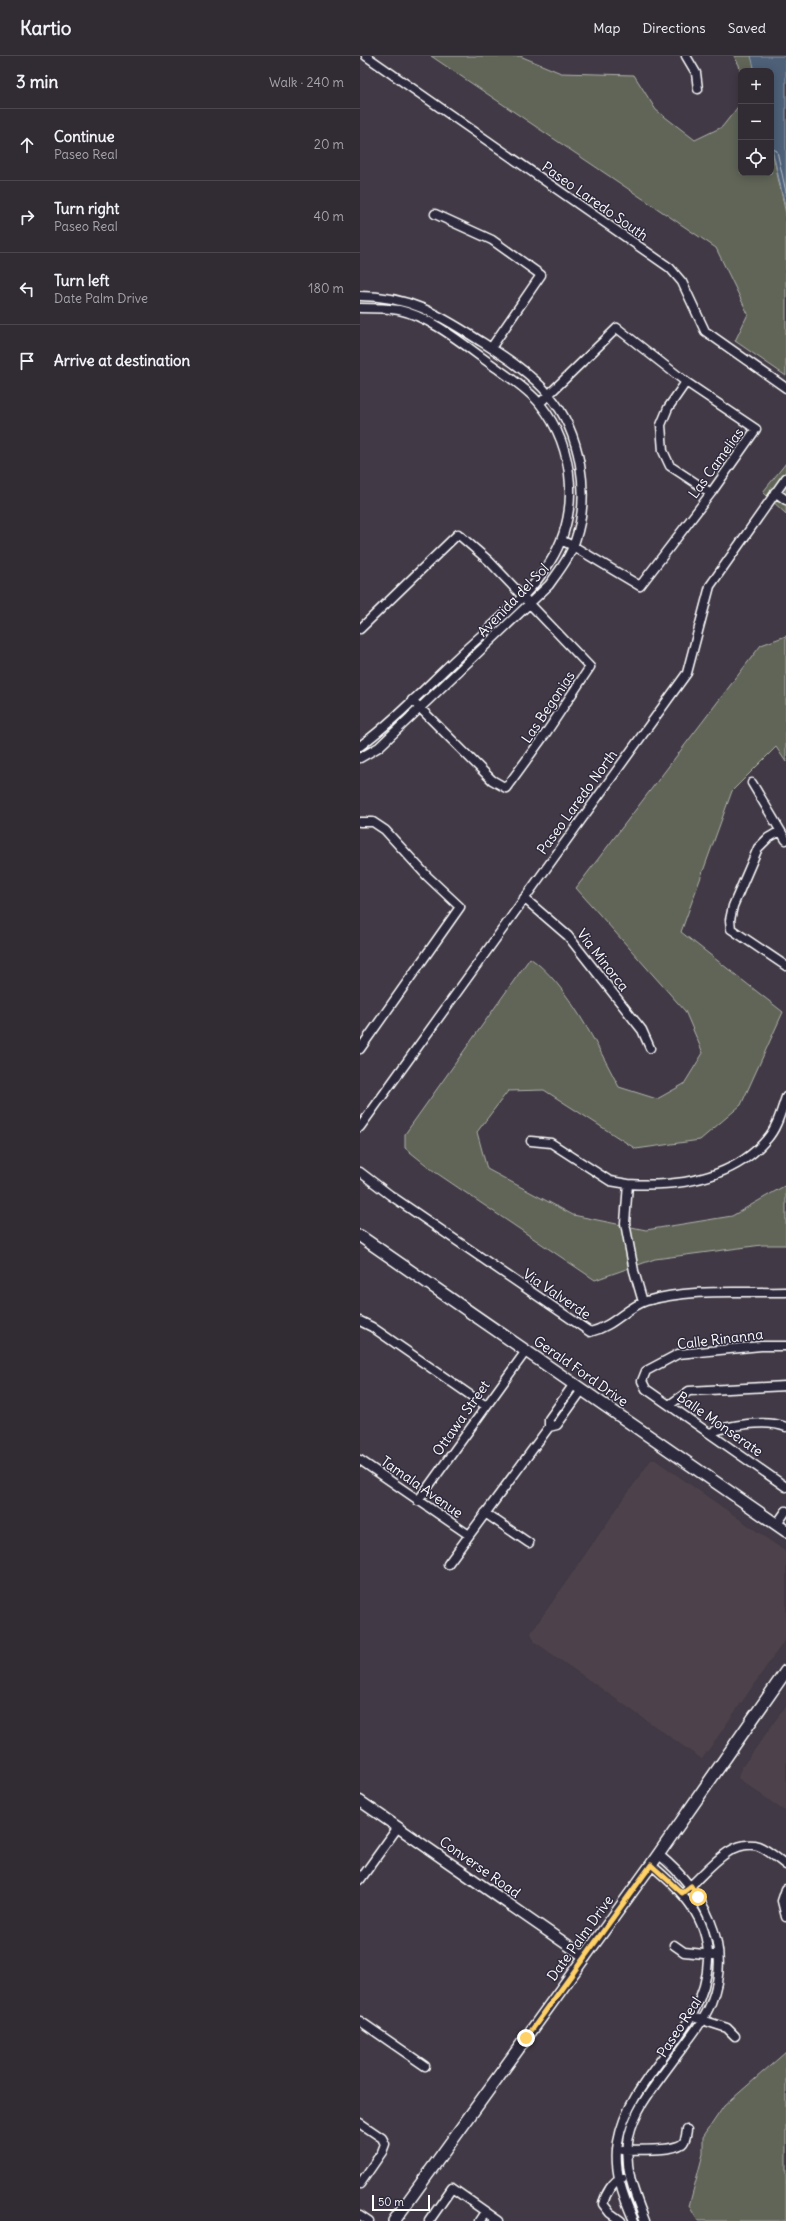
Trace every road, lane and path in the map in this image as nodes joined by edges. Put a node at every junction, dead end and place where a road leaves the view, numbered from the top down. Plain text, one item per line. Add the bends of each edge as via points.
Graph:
1 (366, 56) edge
2 (686, 56) edge
3 (698, 89) dead end
4 (435, 214) dead end
5 (360, 296) edge
6 (360, 308) edge
7 (492, 348) junction
8 (686, 382) junction
9 (786, 388) edge
10 (549, 395) junction
11 (540, 403) junction
12 (786, 478) edge
13 (775, 492) junction
14 (711, 493) junction
15 (786, 500) edge
16 (561, 540) junction
17 (573, 546) junction
18 (521, 596) junction
19 (530, 605) junction
20 (360, 629) edge
21 (412, 700) junction
22 (420, 708) junction
23 (360, 746) edge
24 (360, 758) edge
25 (752, 783) dead end
26 (360, 822) edge
27 (780, 830) junction
28 (786, 840) edge
29 (524, 898) junction
30 (786, 966) edge
31 (650, 1048) dead end
32 (360, 1049) edge
33 (786, 1097) edge
34 (360, 1127) edge
35 (531, 1141) dead end
36 (360, 1172) edge
37 (628, 1184) junction
38 (360, 1236) edge
39 (786, 1292) edge
40 (644, 1302) junction
41 (360, 1321) edge
42 (786, 1346) edge
43 (526, 1351) junction
44 (642, 1380) joint
45 (786, 1386) edge
46 (578, 1387) junction
47 (669, 1405) junction
48 (486, 1406) junction
49 (553, 1413) junction
50 (561, 1419) junction
51 (549, 1427) junction
52 (786, 1427) edge
53 (710, 1433) junction
54 (360, 1460) edge
55 (786, 1487) edge
56 (418, 1501) junction
57 (786, 1511) edge
58 (485, 1513) junction
59 (781, 1527) edge
60 (469, 1535) junction
61 (529, 1543) dead end
62 (448, 1564) dead end
63 (786, 1671) edge
64 (360, 1801) edge
65 (398, 1827) junction
66 (658, 1854) junction
67 (651, 1865) junction
68 (786, 1865) edge
69 (360, 1880) edge
70 (691, 1886) junction
71 (786, 1889) edge
72 (682, 1893) junction
73 (786, 1917) edge
74 (674, 1945) dead end
75 (708, 1955) junction
76 (718, 1955) junction
77 (585, 1957) junction
78 (692, 2017) junction
79 (702, 2020) junction
80 (360, 2021) edge
81 (735, 2036) dead end
82 (425, 2066) dead end
83 (648, 2078) junction
84 (656, 2084) junction
85 (360, 2123) edge
86 (687, 2130) dead end
87 (617, 2150) junction
88 (627, 2150) junction
89 (629, 2176) junction
90 (619, 2179) junction
91 (360, 2184) edge
92 (486, 2212) junction
93 (360, 2215) edge
94 (369, 2221) edge
95 (394, 2221) edge
96 (429, 2221) edge
97 (480, 2221) edge
98 (499, 2221) edge
99 (621, 2221) edge
100 (634, 2221) edge
101 (645, 2221) edge

1 - 9 street, Paseo Laredo South via 670,268 682,282 705,332
2 - 3 street via 696,73
4 - 7 street via 492,240 541,275
5 - 7 street, Avenida del Sol via 376,296 422,306
6 - 11 street, Avenida del Sol via 400,310 432,324 508,376
7 - 10 street, Avenida del Sol via 533,379
8 - 10 street, Las Camelias via 617,328
8 - 14 street via 668,408 661,426 663,451 670,466
8 - 14 street, Las Camelias via 756,429
10 - 11 street, Las Camelias
10 - 17 street, Avenida del Sol via 569,428 578,450 581,468 581,520
11 - 16 street, Avenida del Sol via 559,436 566,455 569,475 568,520
12 - 13 street, Paseo Laredo North
13 - 15 street
13 - 29 street, Paseo Laredo North via 710,586 687,673
14 - 17 street, Las Camelias via 640,586
16 - 17 street, Las Camelias
16 - 18 street, Avenida del Sol via 550,563
17 - 19 street, Avenida del Sol via 550,585
18 - 19 street, Las Begonias
18 - 20 street, Las Begonias via 489,561 458,534
18 - 21 street, Avenida del Sol
19 - 22 street, Avenida del Sol
19 - 22 street, Las Begonias via 590,667 546,734 506,788 492,780
21 - 22 street, Las Begonias
21 - 23 street, Avenida del Sol
22 - 24 street, Avenida del Sol via 379,747
25 - 27 street
26 - 32 street via 372,822 385,830 427,876 460,907
27 - 28 street
27 - 30 street via 758,848 733,906 730,920 731,929
29 - 31 street, Via Minorca via 568,936 642,1030
29 - 34 street, Paseo Laredo North
33 - 37 street via 768,1138 734,1168 710,1177 651,1186
35 - 37 street via 551,1143 610,1181
36 - 40 street, Via Valverde via 590,1332 600,1330
37 - 40 street via 625,1223 634,1271
38 - 43 main road, Gerald Ford Drive
39 - 40 street, Via Valverde via 671,1294
41 - 48 street
42 - 44 street, Calle Rinanna via 678,1354 646,1371
43 - 46 main road, Gerald Ford Drive
43 - 48 street, Ottawa Street
44 - 47 street, Balle Monserate via 646,1389
45 - 47 street via 690,1391
46 - 49 street
46 - 50 street
46 - 59 main road, Gerald Ford Drive
47 - 53 street, Balle Monserate
48 - 56 street, Ottawa Street
49 - 50 street
49 - 51 street via 548,1420
50 - 51 street via 557,1425
51 - 58 street
52 - 53 street via 776,1423 723,1428
53 - 55 street, Balle Monserate
54 - 56 street, Tamala Avenue
56 - 60 street, Tamala Avenue
57 - 59 street
58 - 60 street
58 - 61 street
60 - 62 street
63 - 66 main road, Date Palm Drive
64 - 65 street, Converse Road
65 - 69 street
65 - 77 street, Converse Road
66 - 67 main road, Date Palm Drive
66 - 70 street, Paseo Real
67 - 72 street, Paseo Real
67 - 77 main road, Date Palm Drive
68 - 70 street via 760,1846 746,1844 730,1850
70 - 72 street
70 - 76 street, Paseo Real via 709,1918
71 - 73 street via 782,1901
72 - 75 street, Paseo Real via 698,1917 706,1936
74 - 75 street via 684,1952
75 - 76 street
75 - 78 street, Paseo Real via 706,1983
76 - 79 street, Paseo Real via 714,1992
77 - 95 main road, Date Palm Drive
78 - 79 street
78 - 83 street, Paseo Real
79 - 81 street via 727,2028
79 - 84 street, Paseo Real
80 - 82 street
83 - 84 street
83 - 87 street, Paseo Real via 624,2117
84 - 88 street, Paseo Real via 635,2118
85 - 91 street via 382,2138 385,2144
86 - 88 street via 685,2141 681,2145
87 - 88 street
87 - 90 street, Paseo Real
88 - 89 street, Paseo Real
89 - 90 street
89 - 101 street, Paseo Real
90 - 99 street via 605,2197 603,2204 610,2214
90 - 100 street, Paseo Real
92 - 96 street via 452,2188
92 - 97 street
92 - 98 street
93 - 94 street

